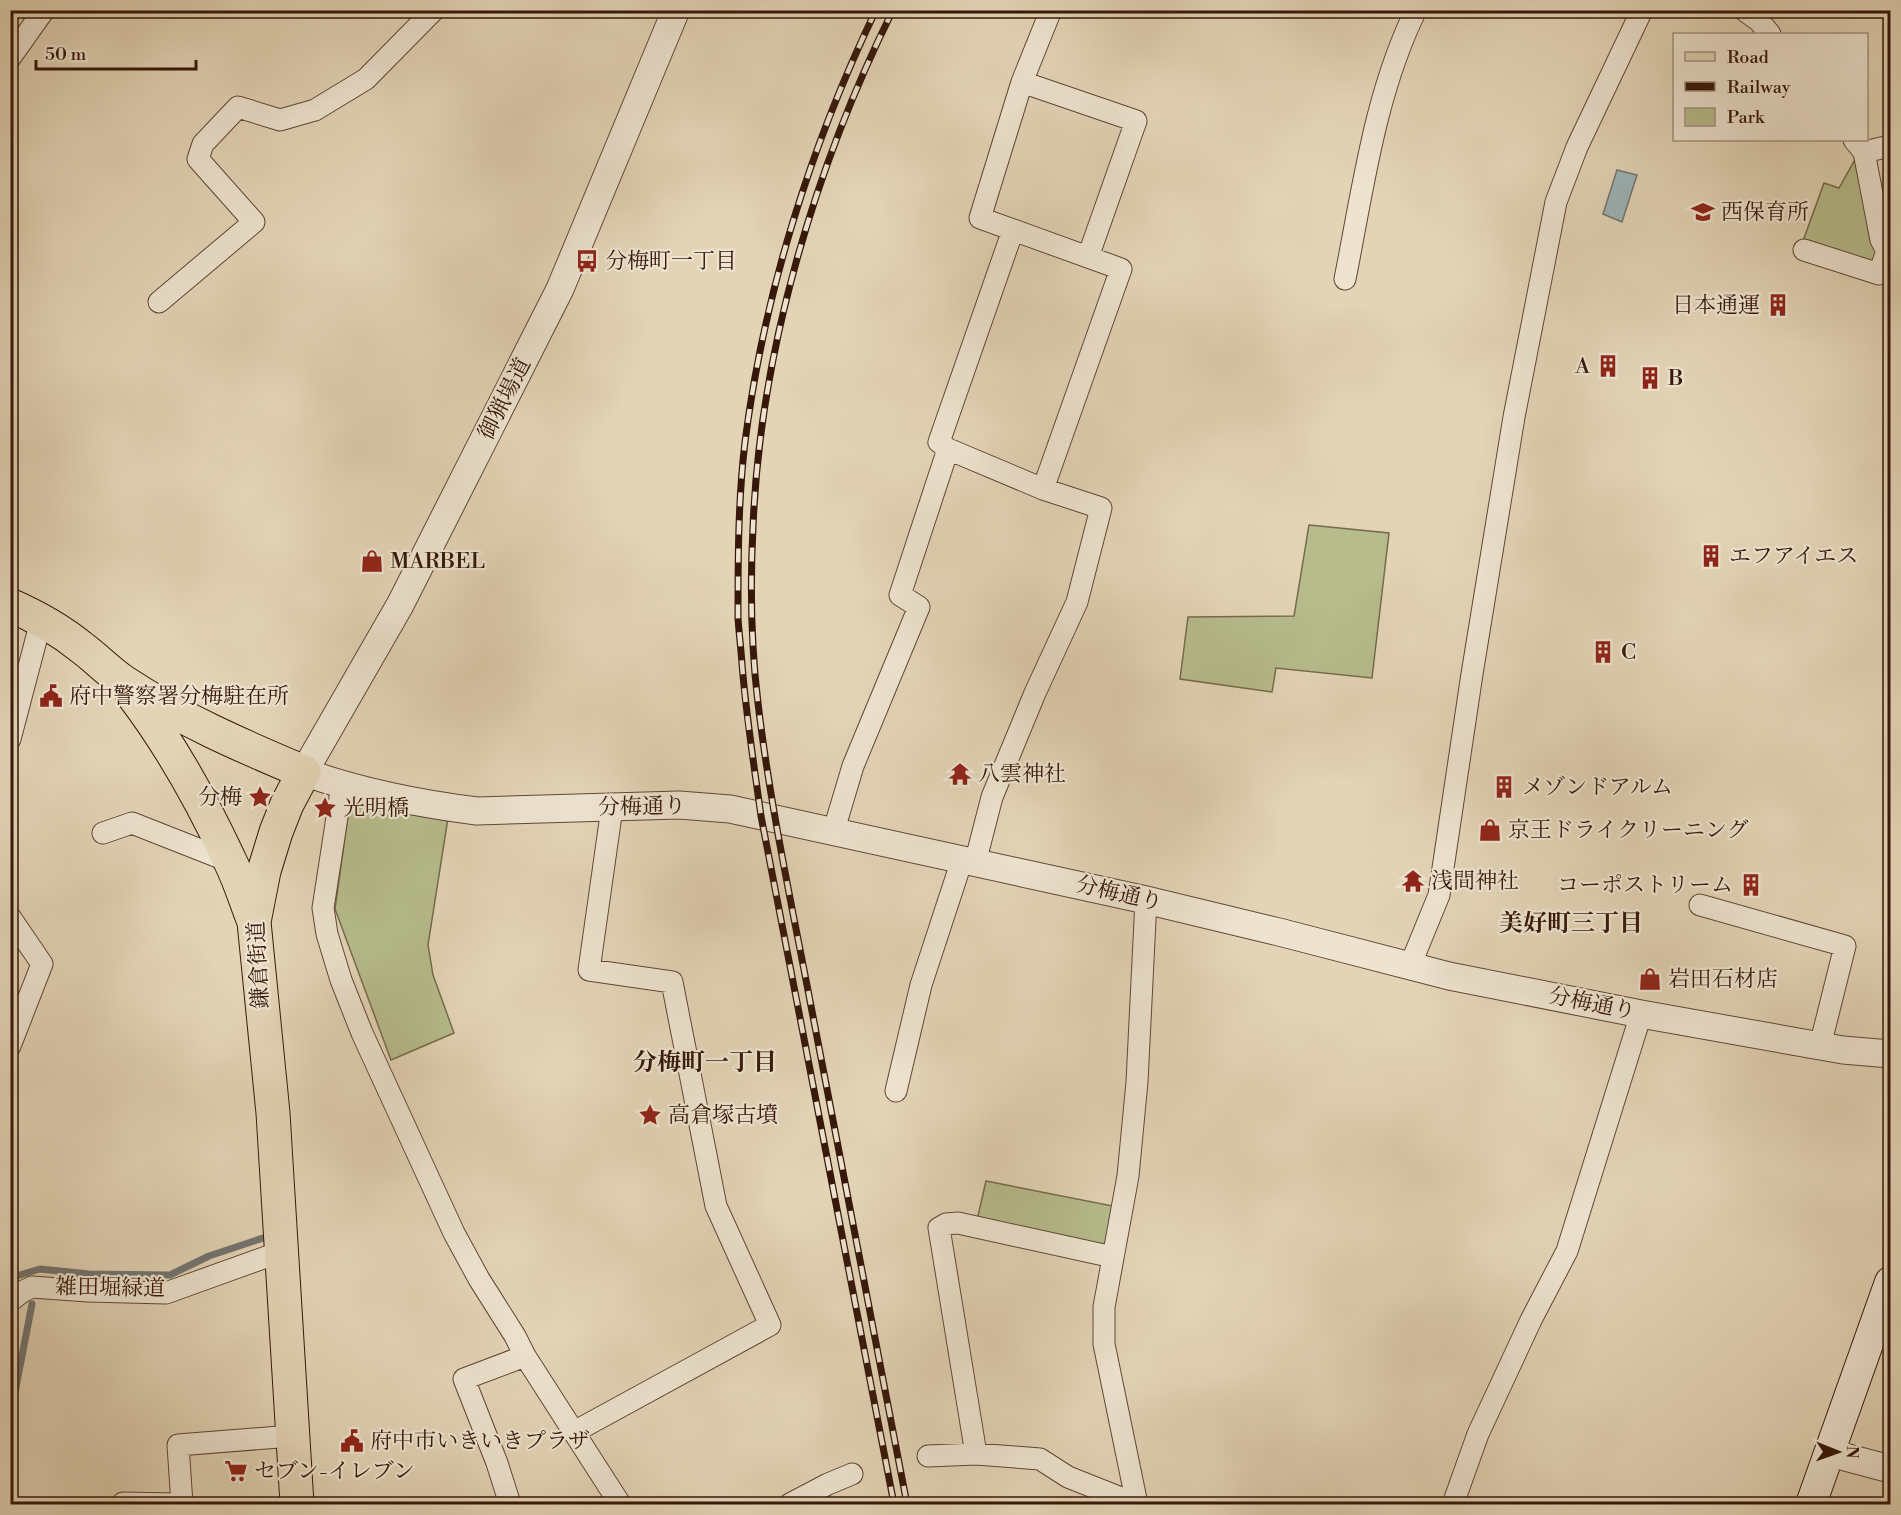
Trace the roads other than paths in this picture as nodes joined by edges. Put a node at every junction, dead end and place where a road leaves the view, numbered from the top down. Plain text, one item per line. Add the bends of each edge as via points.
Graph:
1 (44, 10) edge
2 (434, 10) edge
3 (676, 10) edge
4 (1051, 10) edge
5 (1416, 10) edge
6 (1642, 10) edge
7 (1744, 10) edge
8 (1769, 33) edge
9 (10, 58) edge
10 (1022, 82) junction
11 (1859, 146) edge
12 (1890, 146) edge
13 (1013, 230) junction
14 (1804, 250) dead end
15 (1889, 253) edge
16 (1088, 257) junction
17 (1345, 279) dead end
18 (159, 302) dead end
19 (948, 449) junction
20 (1043, 489) junction
21 (10, 605) edge
22 (41, 621) junction
23 (122, 680) junction
24 (10, 739) edge
25 (304, 772) junction
26 (342, 785) junction
27 (612, 808) junction
28 (103, 833) dead end
29 (833, 833) junction
30 (968, 861) junction
31 (231, 862) junction
32 (1146, 900) junction
33 (1700, 905) dead end
34 (10, 917) edge
35 (254, 922) junction
36 (1410, 966) junction
37 (1641, 1014) junction
38 (10, 1046) edge
39 (1820, 1046) junction
40 (1890, 1054) edge
41 (896, 1091) dead end
42 (280, 1252) junction
43 (1113, 1257) junction
44 (1890, 1282) edge
45 (10, 1301) edge
46 (525, 1356) junction
47 (574, 1432) junction
48 (292, 1437) junction
49 (1830, 1453) junction
50 (976, 1454) junction
51 (928, 1456) dead end
52 (1890, 1469) edge
53 (852, 1474) dead end
54 (123, 1503) dead end
55 (176, 1504) edge
56 (182, 1504) edge
57 (297, 1504) edge
58 (510, 1504) edge
59 (620, 1504) edge
60 (790, 1504) edge
61 (1136, 1504) edge
62 (1453, 1504) edge
63 (1810, 1504) edge

1 - 9 street
2 - 18 street via 366,79 315,110 280,120 238,107 217,129 203,144 198,159 254,222
3 - 25 street, 御猟場道 via 560,290 400,605
4 - 10 street
5 - 17 street via 1395,62 1376,128
6 - 36 street via 1577,147 1556,202 1514,417 1439,895
7 - 8 street
10 - 13 street via 980,218
10 - 16 street via 1136,121
11 - 12 street
11 - 15 street via 1881,240
13 - 16 street
13 - 19 street via 939,442
14 - 15 street via 1879,274
16 - 20 street via 1121,268
19 - 20 street
19 - 29 street via 900,595 919,607 853,766
20 - 30 street via 1101,508 1077,602 1035,693
21 - 22 main road
22 - 23 main road
22 - 24 street
23 - 25 main road via 224,738
23 - 31 main road via 178,760
25 - 26 street, 分梅通り
25 - 35 main road, 鎌倉街道 via 276,831
26 - 27 street, 分梅通り via 477,811
26 - 46 street via 323,908 341,980 454,1233
27 - 29 street, 分梅通り via 710,806
27 - 47 street via 589,970 672,982 716,1206 770,1324
28 - 31 street via 132,823
29 - 30 street, 分梅通り
30 - 32 street, 分梅通り
30 - 41 street via 921,985
31 - 35 main road
32 - 36 street, 分梅通り
32 - 43 street via 1137,1082 1128,1176
33 - 39 street via 1845,946
34 - 38 street via 42,964
35 - 42 main road, 鎌倉街道 via 273,1113
36 - 37 street, 分梅通り
37 - 39 street, 分梅通り
37 - 62 street via 1567,1251 1478,1434
39 - 40 street, 分梅通り
42 - 45 street, 雑田堀緑道 via 166,1293 32,1287
42 - 48 main road, 鎌倉街道
43 - 50 street via 958,1223 939,1228
43 - 61 street via 1104,1307 1104,1344
44 - 49 main road
46 - 47 street
46 - 58 street via 464,1379
47 - 59 street
48 - 56 street via 178,1445
48 - 57 main road, 鎌倉街道
49 - 52 street
49 - 63 main road
50 - 51 street
50 - 61 street via 1040,1459 1068,1477
53 - 60 street
54 - 55 street

